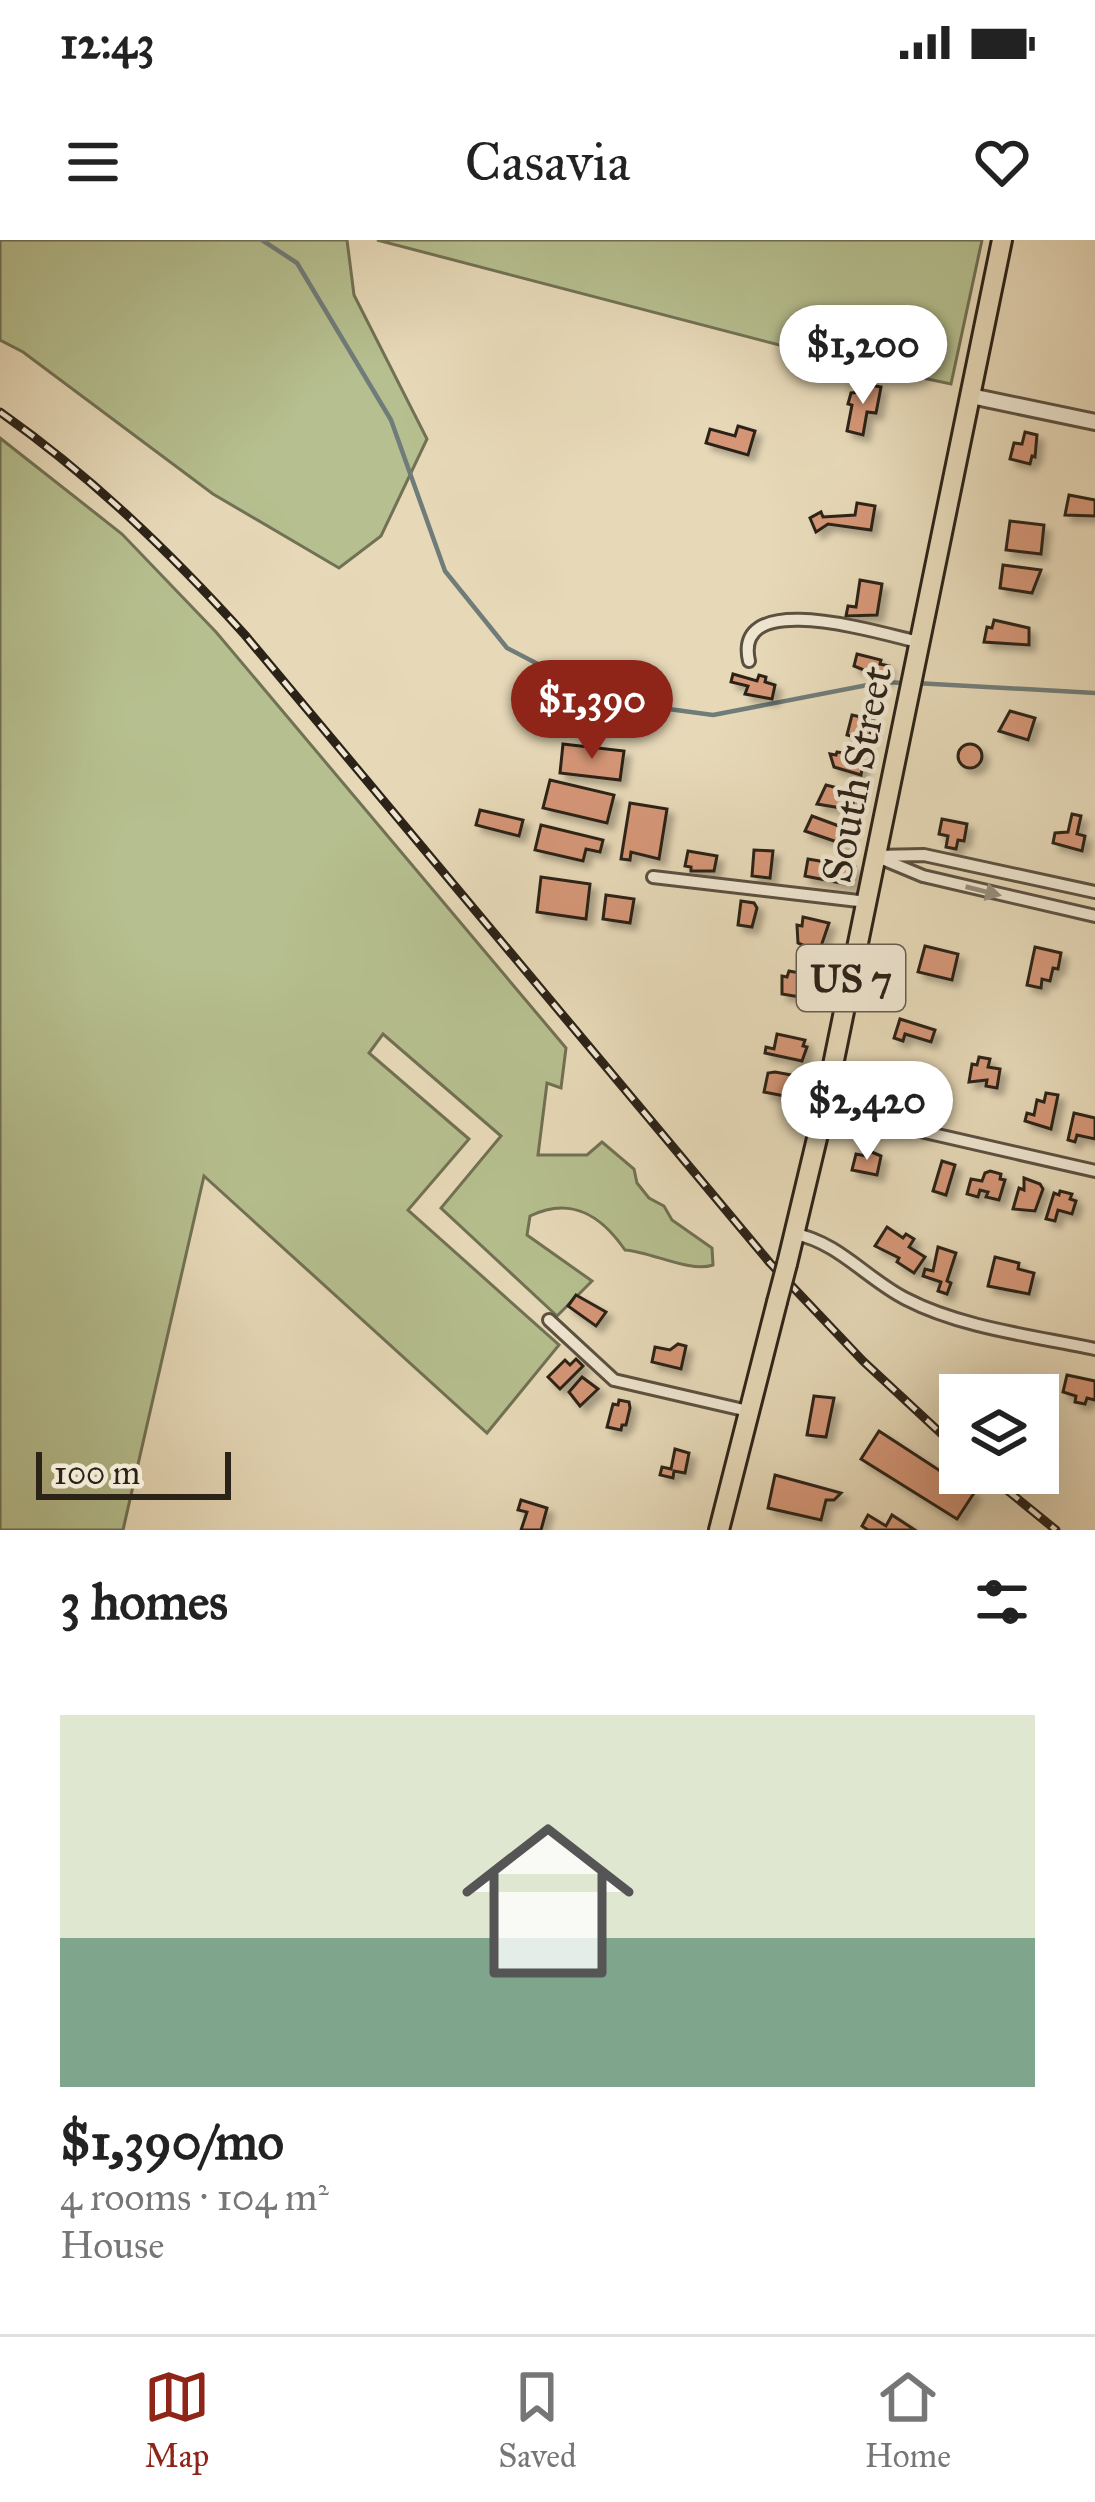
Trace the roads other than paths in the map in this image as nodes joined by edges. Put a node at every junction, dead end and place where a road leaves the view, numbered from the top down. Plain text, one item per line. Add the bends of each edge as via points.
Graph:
1 (1002, 240) edge
2 (971, 396) junction
3 (1095, 422) edge
4 (919, 642) junction
5 (749, 661) dead end
6 (875, 856) junction
7 (653, 877) dead end
8 (1095, 892) edge
9 (866, 902) junction
10 (1095, 916) edge
11 (824, 1109) junction
12 (1095, 1171) edge
13 (795, 1234) junction
14 (548, 1320) dead end
15 (1095, 1349) edge
16 (748, 1411) junction
17 (719, 1530) edge

1 - 2 highway, South Street / US 7
2 - 3 street
2 - 4 highway, South Street / US 7
4 - 5 street via 786,619 754,630
4 - 6 highway, South Street / US 7
6 - 8 street via 924,855
6 - 9 highway, South Street / US 7
6 -> 10 street via 923,876
7 - 9 street
9 - 11 highway, South Street / US 7
11 - 12 street
11 - 13 highway, South Street / US 7
13 - 15 street via 933,1311
13 - 16 highway, South Street / US 7, bridge
14 - 16 street via 614,1380
16 - 17 highway, South Street / US 7

